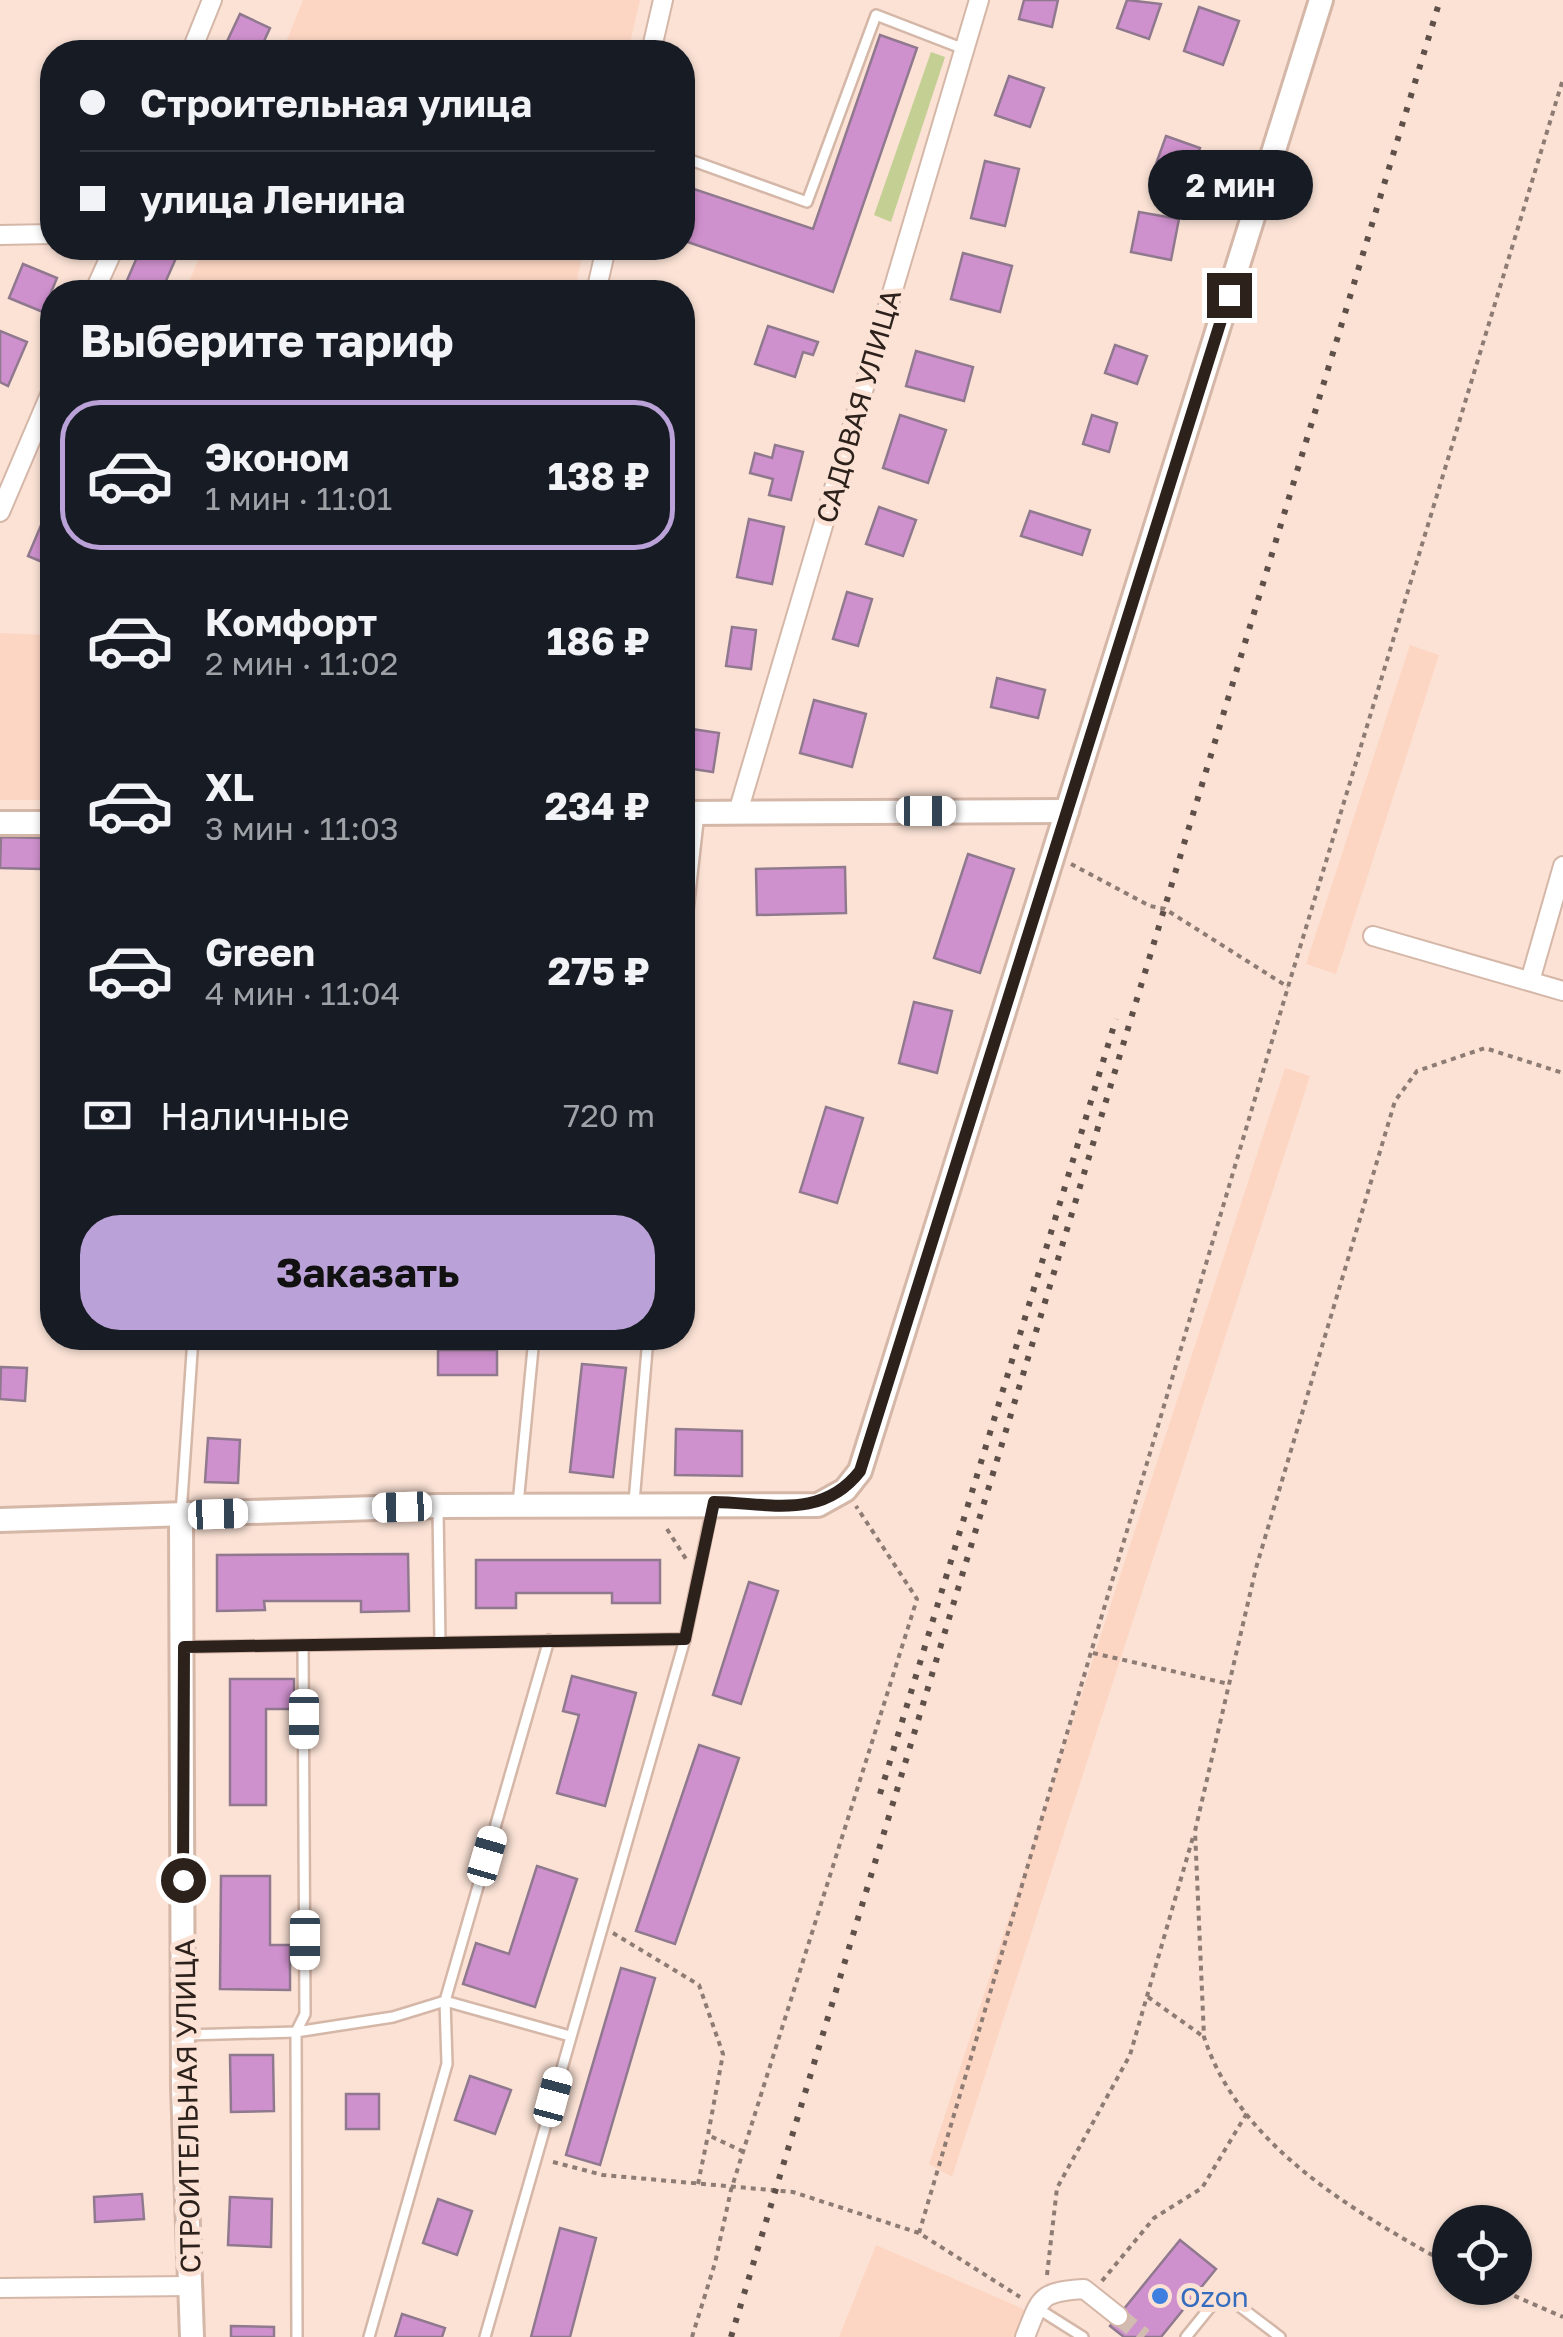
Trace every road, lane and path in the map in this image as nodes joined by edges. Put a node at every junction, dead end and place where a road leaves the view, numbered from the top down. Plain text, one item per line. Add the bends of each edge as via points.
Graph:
1 (212, 0) edge
2 (663, 0) edge
3 (979, 0) edge
4 (1321, 0) edge
5 (196, 40) edge
6 (654, 40) edge
7 (964, 50) junction
8 (1563, 79) edge
9 (695, 161) edge
10 (0, 234) edge
11 (40, 234) edge
12 (40, 418) edge
13 (0, 512) edge
14 (1067, 811) junction
15 (738, 812) junction
16 (695, 813) edge
17 (40, 822) edge
18 (0, 823) edge
19 (1054, 854) junction
20 (1563, 866) edge
21 (1373, 936) dead end
22 (1530, 981) junction
23 (1288, 987) junction
24 (1563, 990) edge
25 (1563, 1073) edge
26 (192, 1350) edge
27 (533, 1350) edge
28 (647, 1350) edge
29 (853, 1480) junction
30 (634, 1502) junction
31 (714, 1502) junction
32 (518, 1505) junction
33 (438, 1506) junction
34 (181, 1516) junction
35 (0, 1520) edge
36 (685, 1639) junction
37 (548, 1640) junction
38 (440, 1643) junction
39 (303, 1645) junction
40 (184, 1647) junction
41 (1091, 1652) junction
42 (1230, 1684) junction
43 (1195, 1831) junction
44 (602, 1927) junction
45 (1148, 1998) junction
46 (446, 2000) junction
47 (296, 2032) junction
48 (183, 2034) junction
49 (570, 2036) junction
50 (1204, 2038) junction
51 (1247, 2113) junction
52 (708, 2135) junction
53 (744, 2152) junction
54 (536, 2157) junction
55 (698, 2186) junction
56 (731, 2190) junction
57 (920, 2233) junction
58 (1432, 2255) edge
59 (190, 2286) junction
60 (0, 2288) edge
61 (1091, 2294) junction
62 (1041, 2301) junction
63 (1532, 2303) edge
64 (1118, 2316) tunnel mouth
65 (1563, 2316) edge
66 (192, 2337) edge
67 (297, 2337) edge
68 (369, 2337) edge
69 (485, 2337) edge
70 (692, 2337) edge
71 (1025, 2337) edge
72 (1083, 2337) edge
73 (1186, 2337) edge
74 (1280, 2337) edge

1 - 5 street
2 - 6 street
3 - 7 street, САДОВАЯ УЛИЦА
4 - 14 street
7 - 9 lane via 876,15 807,202
7 - 15 street, САДОВАЯ УЛИЦА
8 - 23 path
10 - 11 street
12 - 13 street
14 - 15 street
14 - 19 street
15 - 16 street
17 - 18 street
19 - 23 path via 1165,909
19 - 29 street
20 - 22 street
21 - 22 street
22 - 24 street
23 - 41 path
25 - 42 path via 1484,1048 1417,1072 1396,1101 1256,1568
26 - 34 lane
27 - 32 lane
28 - 30 lane
29 - 31 street via 818,1505
29 - 53 path via 917,1598
30 - 31 street
30 - 32 street
31 - 36 lane
32 - 33 street
33 - 34 street
33 - 38 lane
34 - 35 street
34 - 40 street, СТРОИТЕЛЬНАЯ УЛИЦА
36 - 37 lane
36 - 44 lane
37 - 38 lane
37 - 46 lane
38 - 39 lane
39 - 40 lane
39 - 47 lane via 306,2014
40 - 48 street, СТРОИТЕЛЬНАЯ УЛИЦА
41 - 42 path
41 - 57 path
42 - 43 path
43 - 45 path
43 - 50 path
44 - 49 lane
44 - 52 path via 698,1985 724,2054
45 - 50 path
45 - 62 path via 1130,2055 1058,2188
46 - 47 lane via 393,2017
46 - 49 lane
46 - 68 lane via 447,2064
47 - 48 lane
47 - 67 lane
48 - 59 street, СТРОИТЕЛЬНАЯ УЛИЦА
49 - 54 lane
50 - 51 path via 1214,2068
51 - 58 path via 1314,2182
51 - 61 path via 1202,2188 1154,2218
52 - 53 path
52 - 55 path
53 - 56 path
54 - 55 path via 603,2175
54 - 69 lane
55 - 56 path
56 - 57 path via 793,2192
56 - 70 path
57 - 62 path
59 - 60 street
59 - 66 street, СТРОИТЕЛЬНАЯ УЛИЦА
61 - 62 street via 1080,2290
61 - 64 street
62 - 71 street
62 - 72 lane
63 - 65 path
73 - 74 lane via 1226,2296

